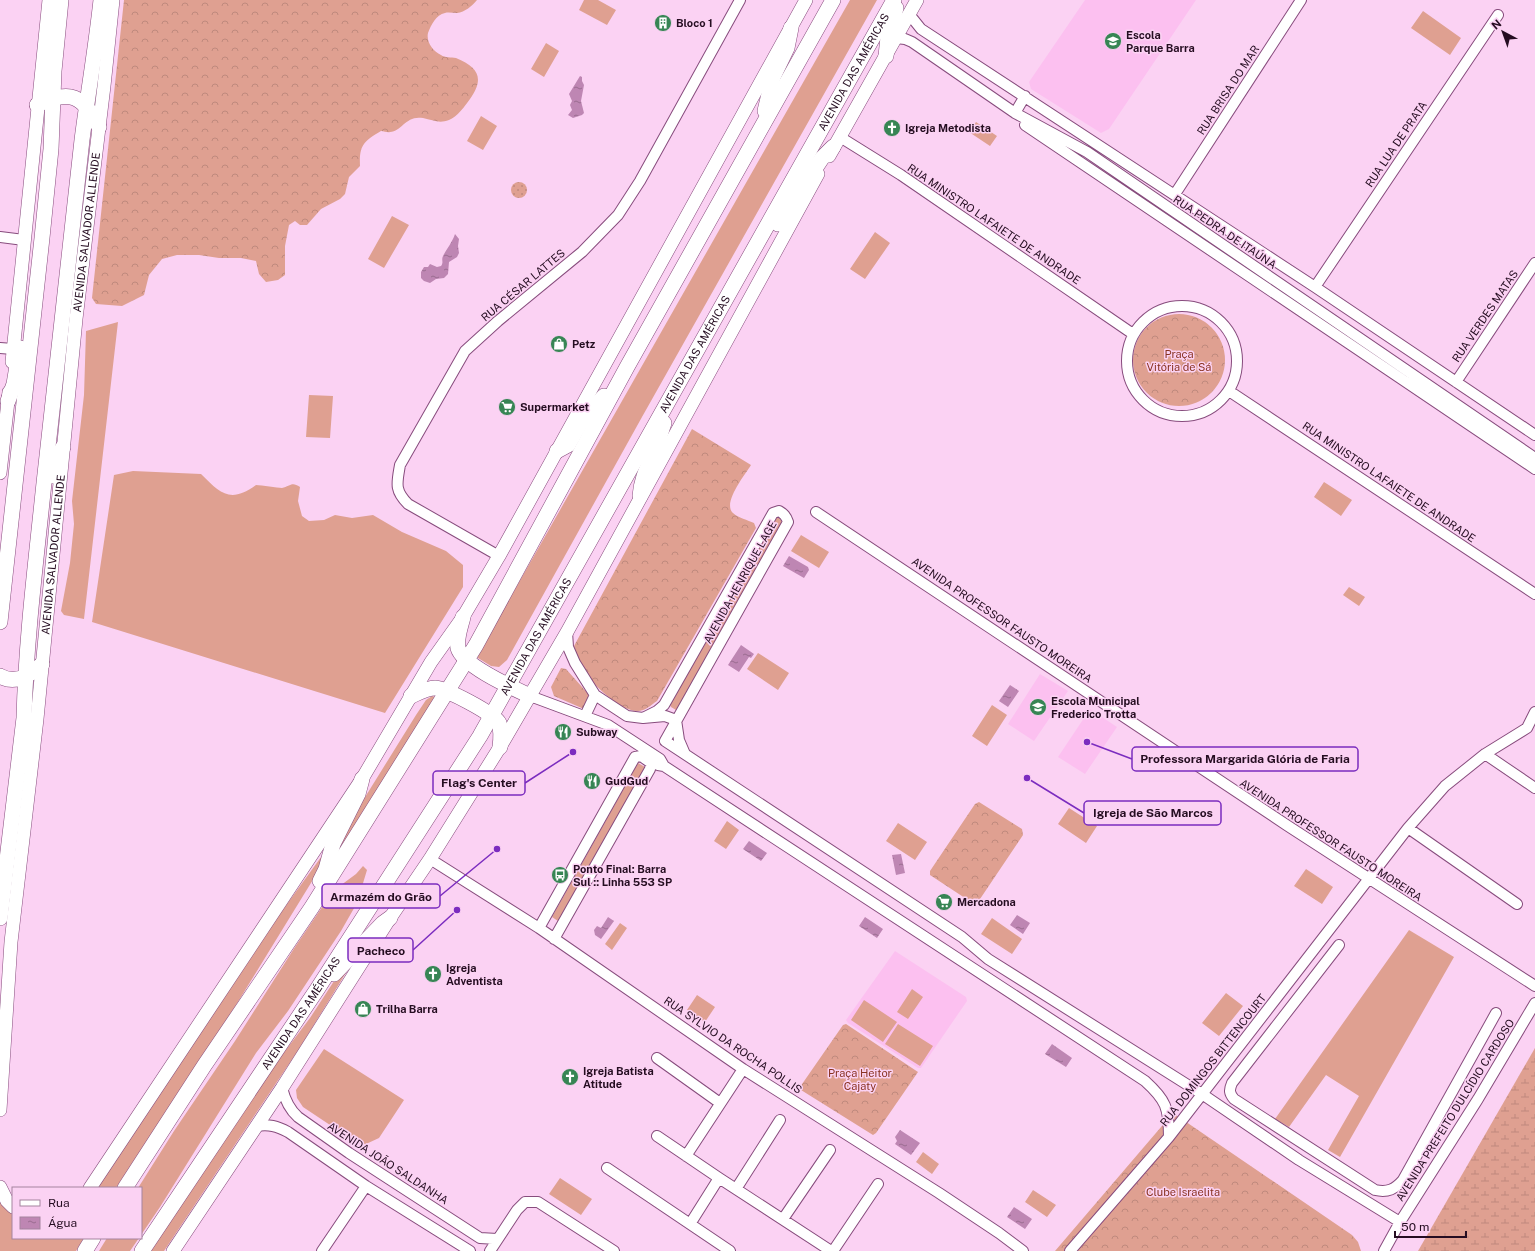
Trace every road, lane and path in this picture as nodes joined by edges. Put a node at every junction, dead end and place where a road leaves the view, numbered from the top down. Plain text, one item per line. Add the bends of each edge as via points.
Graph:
1 (49, 0) edge
2 (61, 0) edge
3 (101, 0) edge
4 (113, 0) edge
5 (740, 0) edge
6 (806, 0) edge
7 (833, 0) edge
8 (894, 0) edge
9 (901, 0) edge
10 (917, 0) edge
11 (1301, 0) edge
12 (909, 14) junction
13 (1498, 15) dead end
14 (791, 28) junction
15 (896, 38) junction
16 (886, 56) junction
17 (1004, 83) junction
18 (1025, 96) junction
19 (52, 98) junction
20 (993, 98) junction
21 (38, 105) junction
22 (86, 107) junction
23 (1015, 112) junction
24 (99, 127) junction
25 (756, 138) junction
26 (837, 142) junction
27 (1175, 194) junction
28 (0, 237) edge
29 (42, 238) junction
30 (24, 240) junction
31 (1535, 263) edge
32 (742, 270) junction
33 (1315, 287) junction
34 (1134, 334) junction
35 (6, 348) edge
36 (627, 367) junction
37 (1456, 382) junction
38 (675, 390) junction
39 (1229, 391) junction
40 (8, 400) junction
41 (1535, 435) edge
42 (63, 447) junction
43 (557, 451) junction
44 (1535, 458) edge
45 (1535, 468) edge
46 (0, 473) edge
47 (640, 496) junction
48 (816, 512) dead end
49 (499, 556) junction
50 (34, 581) junction
51 (1535, 594) edge
52 (463, 617) junction
53 (0, 622) edge
54 (566, 632) junction
55 (466, 660) junction
56 (42, 664) junction
57 (0, 676) edge
58 (26, 676) junction
59 (509, 685) junction
60 (446, 691) junction
61 (411, 696) junction
62 (530, 696) junction
63 (596, 696) junction
64 (1535, 712) edge
65 (492, 715) junction
66 (585, 716) junction
67 (643, 718) junction
68 (676, 720) junction
69 (500, 747) junction
70 (686, 754) junction
71 (1485, 754) junction
72 (652, 764) junction
73 (664, 766) junction
74 (362, 779) junction
75 (1535, 788) edge
76 (1408, 828) junction
77 (430, 859) junction
78 (1369, 879) junction
79 (1517, 904) dead end
80 (312, 907) junction
81 (0, 918) edge
82 (390, 918) junction
83 (539, 928) junction
84 (554, 939) junction
85 (1339, 945) dead end
86 (1535, 986) edge
87 (318, 988) junction
88 (1535, 1003) edge
89 (1496, 1013) dead end
90 (657, 1058) dead end
91 (743, 1069) junction
92 (282, 1088) junction
93 (1202, 1094) junction
94 (720, 1103) junction
95 (0, 1110) edge
96 (780, 1120) dead end
97 (256, 1126) junction
98 (657, 1136) dead end
99 (1169, 1137) junction
100 (1311, 1149) junction
101 (830, 1150) dead end
102 (349, 1153) junction
103 (686, 1156) junction
104 (1299, 1160) junction
105 (339, 1167) junction
106 (607, 1168) dead end
107 (719, 1178) junction
108 (878, 1184) dead end
109 (366, 1186) junction
110 (0, 1187) edge
111 (91, 1187) edge
112 (126, 1187) edge
113 (736, 1189) junction
114 (12, 1205) edge
115 (783, 1220) junction
116 (1400, 1222) junction
117 (690, 1224) junction
118 (92, 1239) edge
119 (497, 1239) junction
120 (85, 1251) edge
121 (142, 1251) edge
122 (173, 1251) edge
123 (322, 1251) edge
124 (470, 1251) edge
125 (490, 1251) edge
126 (614, 1251) edge
127 (730, 1251) edge
128 (832, 1251) edge
129 (1023, 1251) edge
130 (1070, 1251) edge
131 (1384, 1251) edge

1 - 21 main road
2 - 19 highway
3 - 22 highway, AVENIDA SALVADOR ALLENDE
4 - 24 main road, AVENIDA SALVADOR ALLENDE
5 - 49 street, RUA CÉSAR LATTES via 618,215 582,252 498,320 465,351 400,465 397,486 400,496 408,504
6 - 14 main road
7 - 25 highway
8 - 32 highway, AVENIDA DAS AMÉRICAS
9 - 16 highway via 892,21
10 - 12 main road, AVENIDA DAS AMÉRICAS
11 - 27 street, RUA BRISA DO MAR
12 - 15 main road, AVENIDA DAS AMÉRICAS
12 - 17 street, RUA PEDRA DE ITAÚNA via 921,28
13 - 33 street, RUA LUA DE PRATA
14 - 25 highway via 787,48 773,77
14 - 43 main road
15 - 16 main road, AVENIDA DAS AMÉRICAS
15 - 20 street, RUA PEDRA DE ITAÚNA via 912,42
16 - 26 main road, AVENIDA DAS AMÉRICAS
17 - 18 street, RUA PEDRA DE ITAÚNA
17 - 20 street
18 - 23 street
18 - 27 street, RUA PEDRA DE ITAÚNA
19 - 21 highway
19 - 22 highway via 72,97 80,100
19 - 29 highway via 51,149
20 - 23 street, RUA PEDRA DE ITAÚNA
20 - 45 street via 1015,118
21 - 30 main road
22 - 24 highway
22 - 50 highway, AVENIDA SALVADOR ALLENDE
23 - 44 street, RUA PEDRA DE ITAÚNA via 1087,152
24 - 42 main road, AVENIDA SALVADOR ALLENDE
25 - 36 highway
26 - 32 highway via 822,158 765,244
26 - 34 street, RUA MINISTRO LAFAIETE DE ANDRADE via 901,175
26 - 47 main road, AVENIDA DAS AMÉRICAS
27 - 33 street, RUA PEDRA DE ITAÚNA
28 - 30 street
29 - 40 highway via 37,248 14,384
29 - 53 highway
30 - 35 main road
31 - 37 street, RUA VERDES MATAS
32 - 38 highway, AVENIDA DAS AMÉRICAS
33 - 37 street, RUA PEDRA DE ITAÚNA
34 - 39 street via 1127,352 1127,371 1133,389 1145,404 1162,413 1180,417 1199,414 1216,405
34 - 39 street via 1144,320 1159,311 1176,306 1194,307 1210,314 1224,325 1233,340 1237,357 1236,374
35 - 40 main road
36 - 43 highway via 581,422 568,444
36 - 55 highway
37 - 41 street, RUA PEDRA DE ITAÚNA
38 - 47 highway via 672,407 644,474
38 - 59 highway, AVENIDA DAS AMÉRICAS
39 - 51 street, RUA MINISTRO LAFAIETE DE ANDRADE
40 - 46 main road
42 - 50 highway via 55,465 40,567
42 - 56 main road, AVENIDA SALVADOR ALLENDE
43 - 49 main road
47 - 54 main road, AVENIDA DAS AMÉRICAS
48 - 78 street, AVENIDA PROFESSOR FAUSTO MOREIRA
49 - 52 main road
50 - 58 highway, AVENIDA SALVADOR ALLENDE
52 - 55 highway via 458,648
52 - 61 main road
54 - 62 main road, AVENIDA DAS AMÉRICAS
54 - 63 street via 568,647 575,663
55 - 59 highway
55 - 60 highway
56 - 58 highway
56 - 95 main road, AVENIDA SALVADOR ALLENDE via 11,942
57 - 58 highway via 10,680
58 - 81 highway, AVENIDA SALVADOR ALLENDE via 24,718
59 - 62 highway
59 - 65 highway, AVENIDA DAS AMÉRICAS
60 - 61 highway via 433,688
60 - 65 highway
60 - 80 highway
61 - 74 main road
62 - 66 street
62 - 69 main road, AVENIDA DAS AMÉRICAS
63 - 66 street
63 - 67 street via 626,716
64 - 71 street, RUA DOMINGOS BITTENCOURT via 1527,728
65 - 69 highway via 499,723
65 - 87 highway, AVENIDA DAS AMÉRICAS
66 - 73 street via 608,725 660,759
67 - 68 street via 664,716
67 - 68 street, AVENIDA HENRIQUE LAGE via 664,705 773,513 783,513 788,522
68 - 70 street via 679,740
68 - 70 street, AVENIDA HENRIQUE LAGE via 665,741
69 - 77 main road, AVENIDA DAS AMÉRICAS
70 - 93 street via 962,937 988,959
71 - 75 street
71 - 76 street, RUA DOMINGOS BITTENCOURT via 1445,786
72 - 73 street
72 - 83 street via 641,756 635,757
72 - 84 street
73 - 99 street via 1145,1081 1165,1103 1169,1117
74 - 80 highway via 358,794 333,844
74 - 111 main road
76 - 78 street, RUA DOMINGOS BITTENCOURT
76 - 79 street
77 - 82 main road, AVENIDA DAS AMÉRICAS
77 - 83 street, RUA SYLVIO DA ROCHA POLLIS
78 - 86 street, AVENIDA PROFESSOR FAUSTO MOREIRA
78 - 93 street, RUA DOMINGOS BITTENCOURT
80 - 112 highway
82 - 87 highway
82 - 92 main road, AVENIDA DAS AMÉRICAS
83 - 84 street, RUA SYLVIO DA ROCHA POLLIS
84 - 91 street, RUA SYLVIO DA ROCHA POLLIS
85 - 100 street via 1229,1089 1234,1099
87 - 121 highway, AVENIDA DAS AMÉRICAS
88 - 116 street, AVENIDA PREFEITO DULCÍDIO CARDOSO
89 - 100 street via 1398,1186 1384,1192 1375,1190
90 - 94 street
91 - 94 street
91 - 129 street, RUA SYLVIO DA ROCHA POLLIS via 939,1193
92 - 97 main road, AVENIDA DAS AMÉRICAS
92 - 102 street, AVENIDA JOÃO SALDANHA via 291,1110 298,1117
93 - 99 street, RUA DOMINGOS BITTENCOURT
93 - 104 street
94 - 103 street
96 - 113 street
97 - 105 street via 267,1124 279,1127
97 - 122 main road, AVENIDA DAS AMÉRICAS
98 - 103 street
99 - 130 street, RUA DOMINGOS BITTENCOURT
100 - 104 street via 1308,1149
101 - 115 street
102 - 105 street
102 - 119 street, AVENIDA JOÃO SALDANHA via 480,1238
103 - 107 street
104 - 116 street
105 - 109 street
106 - 117 street
107 - 113 street
107 - 117 street
108 - 128 street
109 - 123 street
109 - 124 street
110 - 114 main road
113 - 115 street
115 - 128 street
116 - 131 street, AVENIDA PREFEITO DULCÍDIO CARDOSO
117 - 127 street
118 - 120 highway
119 - 125 street
119 - 126 street via 525,1202 538,1202

